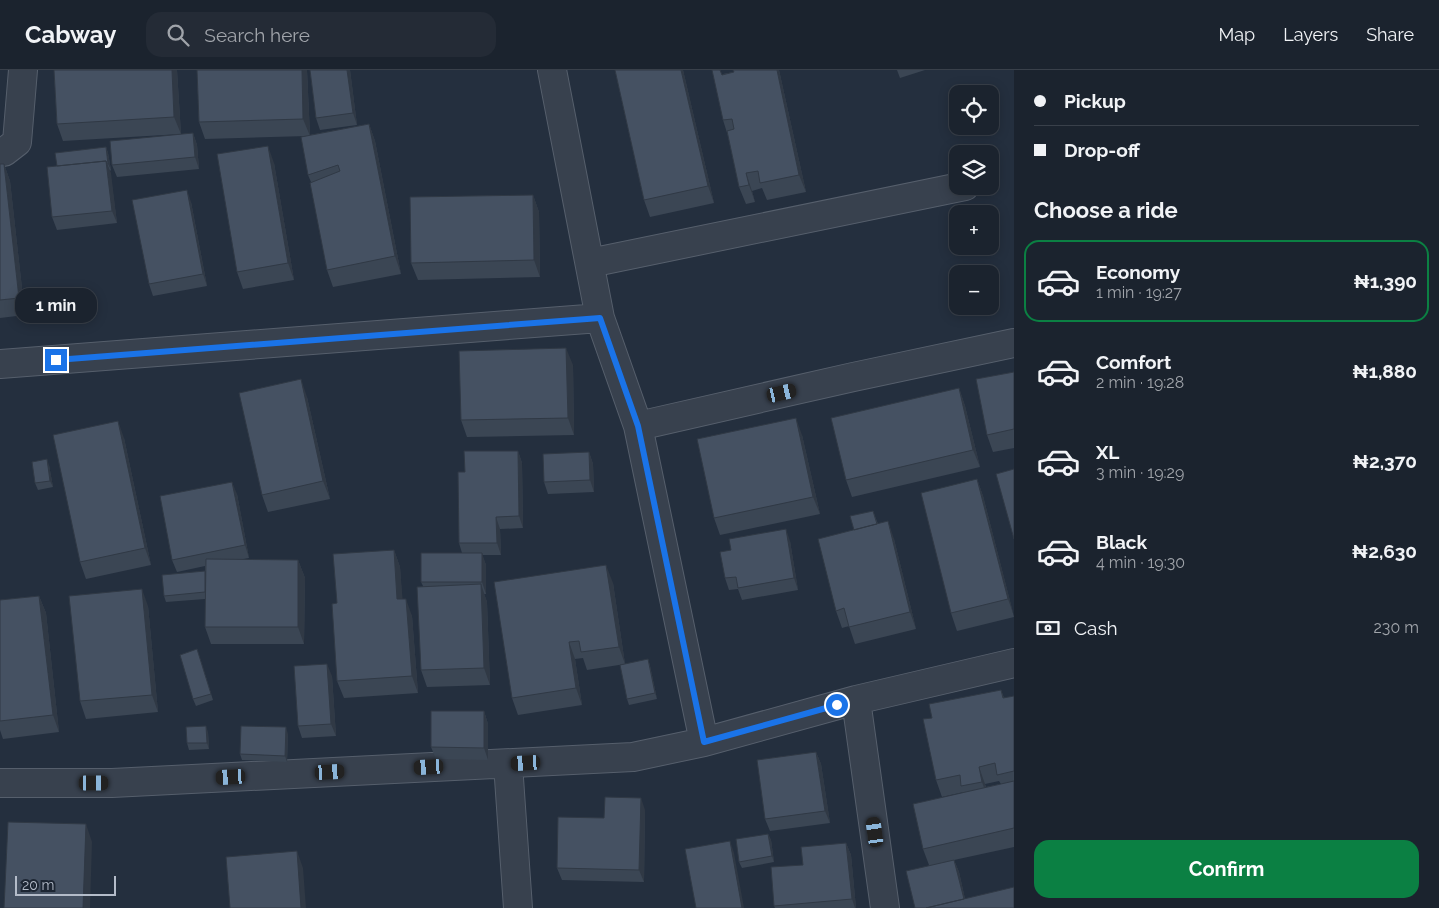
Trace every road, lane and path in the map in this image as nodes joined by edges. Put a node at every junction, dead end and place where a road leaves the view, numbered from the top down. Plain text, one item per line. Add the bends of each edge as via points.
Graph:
1 (23, 70) edge
2 (552, 70) edge
3 (0, 152) edge
4 (949, 189) edge
5 (590, 264) junction
6 (600, 318) junction
7 (1014, 343) edge
8 (0, 364) edge
9 (638, 426) junction
10 (1014, 663) edge
11 (856, 700) junction
12 (704, 742) junction
13 (508, 764) junction
14 (0, 783) edge
15 (518, 908) edge
16 (885, 908) edge

1 - 3 street via 17,142
2 - 5 street
4 - 5 street
5 - 6 street
6 - 8 street
6 - 9 street
7 - 9 street
9 - 12 street
10 - 11 street
11 - 12 street
11 - 16 street
12 - 13 street via 633,757
13 - 14 street via 122,782
13 - 15 street

